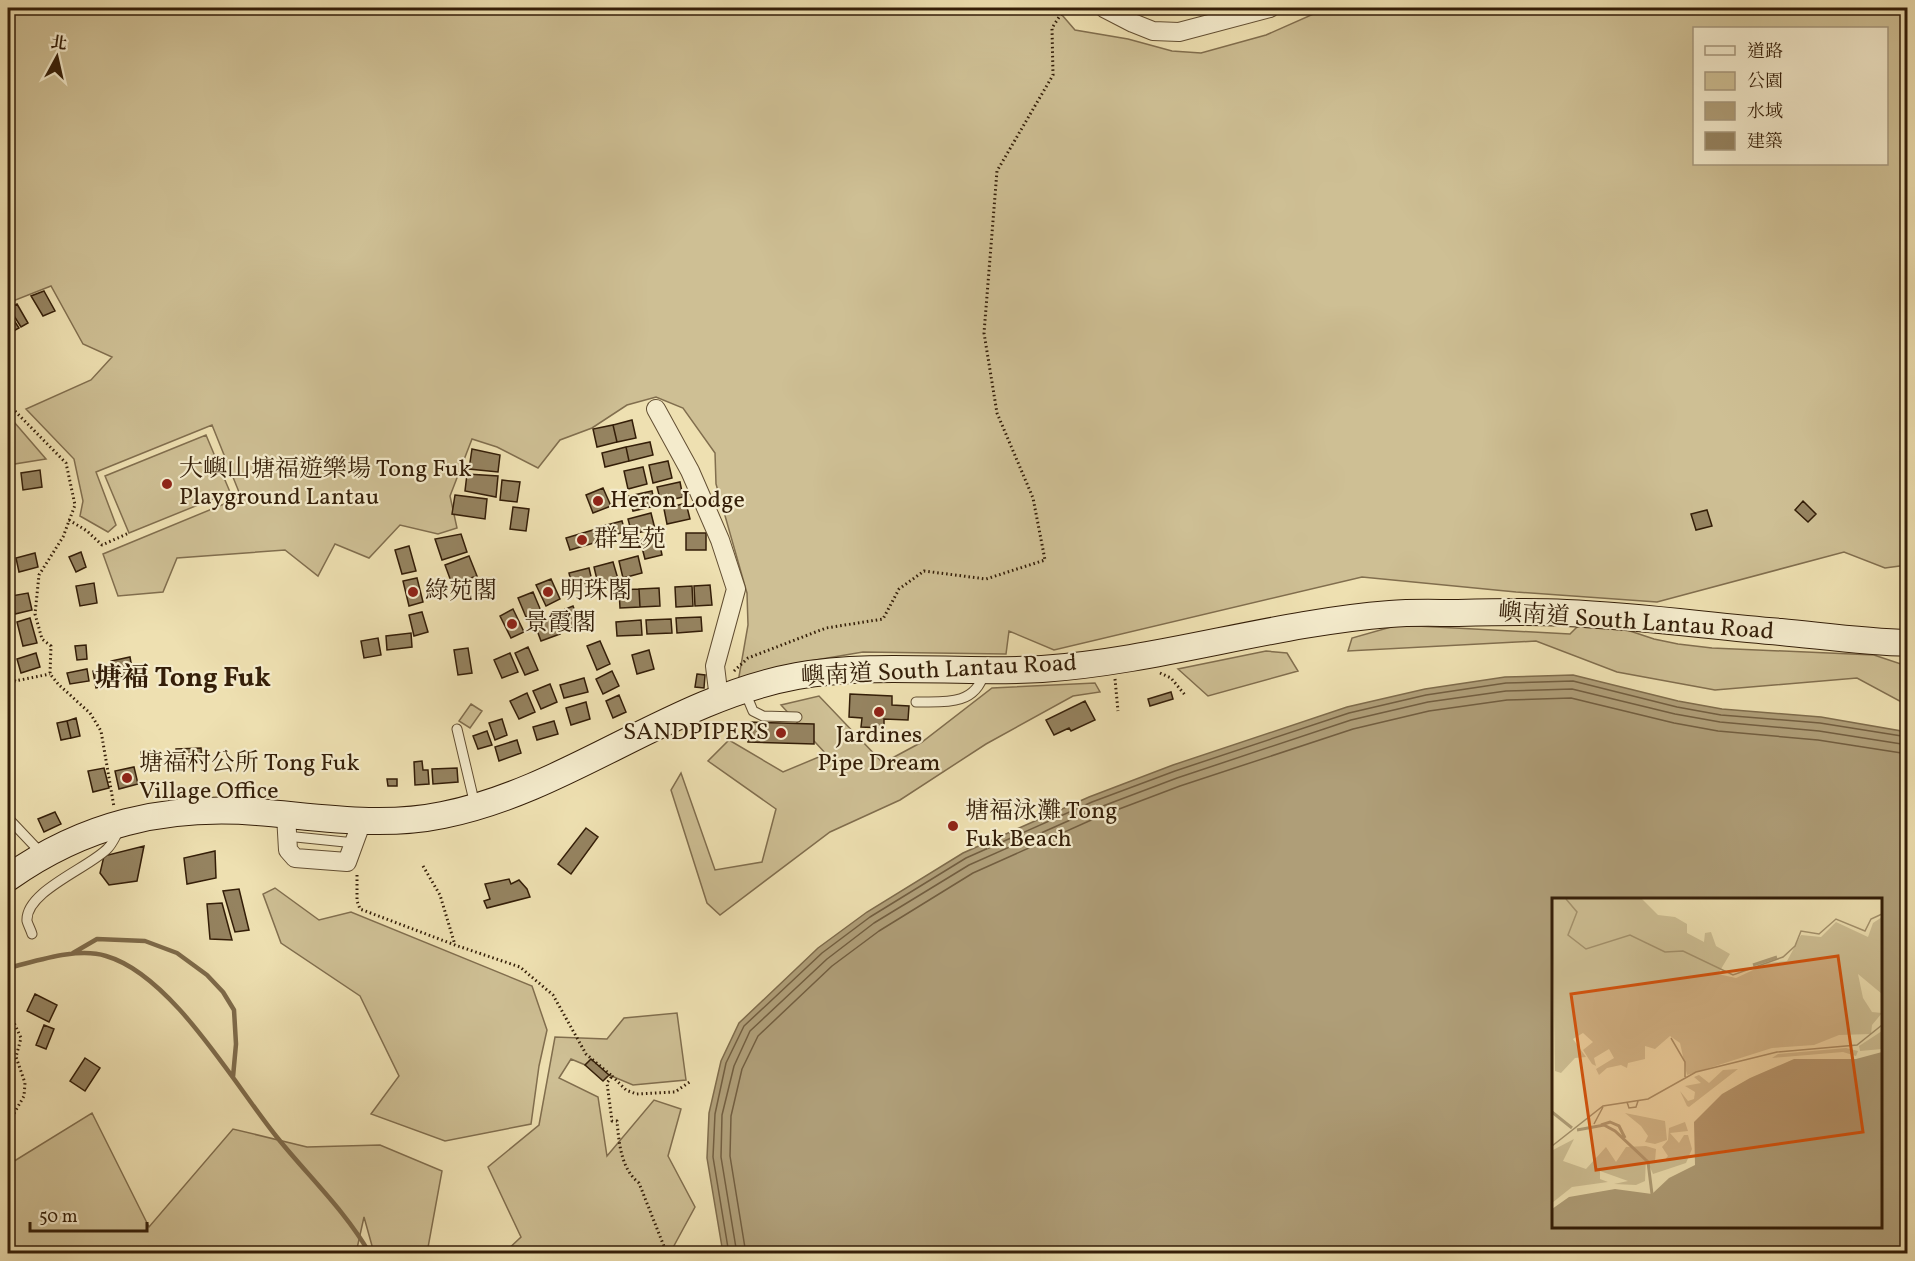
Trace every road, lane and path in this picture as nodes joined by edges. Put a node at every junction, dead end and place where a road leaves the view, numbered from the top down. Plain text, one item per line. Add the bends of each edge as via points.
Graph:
1 (1065, 8) edge
2 (1104, 8) edge
3 (1270, 8) edge
4 (8, 400) edge
5 (656, 409) dead end
6 (69, 520) junction
7 (129, 533) dead end
8 (1908, 643) edge
9 (8, 669) edge
10 (1114, 669) dead end
11 (984, 671) junction
12 (50, 674) junction
13 (744, 690) junction
14 (718, 693) junction
15 (916, 702) dead end
16 (1118, 711) dead end
17 (797, 717) dead end
18 (457, 729) dead end
19 (476, 807) junction
20 (8, 818) edge
21 (116, 824) junction
22 (286, 825) junction
23 (358, 832) junction
24 (43, 855) junction
25 (347, 862) junction
26 (423, 866) dead end
27 (8, 878) edge
28 (32, 934) dead end
29 (455, 945) junction
30 (8, 1012) edge
31 (612, 1076) junction
32 (691, 1081) dead end
33 (8, 1124) edge
34 (667, 1254) edge

1 - 14 path via 1052,28 1053,75 997,171 984,333 997,413 1033,498 1046,560 986,579 924,571 899,589 883,619 826,628 748,657
2 - 3 street via 1153,31 1179,32
4 - 6 path via 66,463 75,505
5 - 14 street via 690,471 736,589 715,666
6 - 7 path via 102,545
6 - 12 path via 39,575 35,614 42,639 51,646
8 - 11 main road, 嶼南道 South Lantau Road via 1563,613 1390,614 1114,660 1044,669
9 - 12 path via 15,681
10 - 16 path
11 - 13 main road, 嶼南道 South Lantau Road via 897,669 801,675
11 - 15 lane via 981,685 963,700
12 - 21 path via 90,713 101,731
13 - 14 main road, 嶼南道 South Lantau Road
13 - 17 lane via 753,711 763,716
14 - 19 main road, 嶼南道 South Lantau Road via 524,790
18 - 19 lane
19 - 23 main road, 嶼南道 South Lantau Road
20 - 24 lane
21 - 22 main road, 嶼南道 South Lantau Road via 162,814 226,810
21 - 24 main road, 嶼南道 South Lantau Road
21 - 28 lane via 118,832 108,849 34,902 27,921
22 - 23 main road, 嶼南道 South Lantau Road
22 - 25 street via 288,850 295,858
23 - 25 street
24 - 27 main road, 嶼南道 South Lantau Road
25 - 29 path via 358,876 360,909
26 - 29 path via 440,895
29 - 31 path via 520,967 553,995 586,1054
30 - 33 path via 21,1038 16,1057 25,1083 24,1095
31 - 32 path via 636,1094 675,1092
31 - 34 path via 607,1083 612,1121 617,1121 626,1167 639,1183

